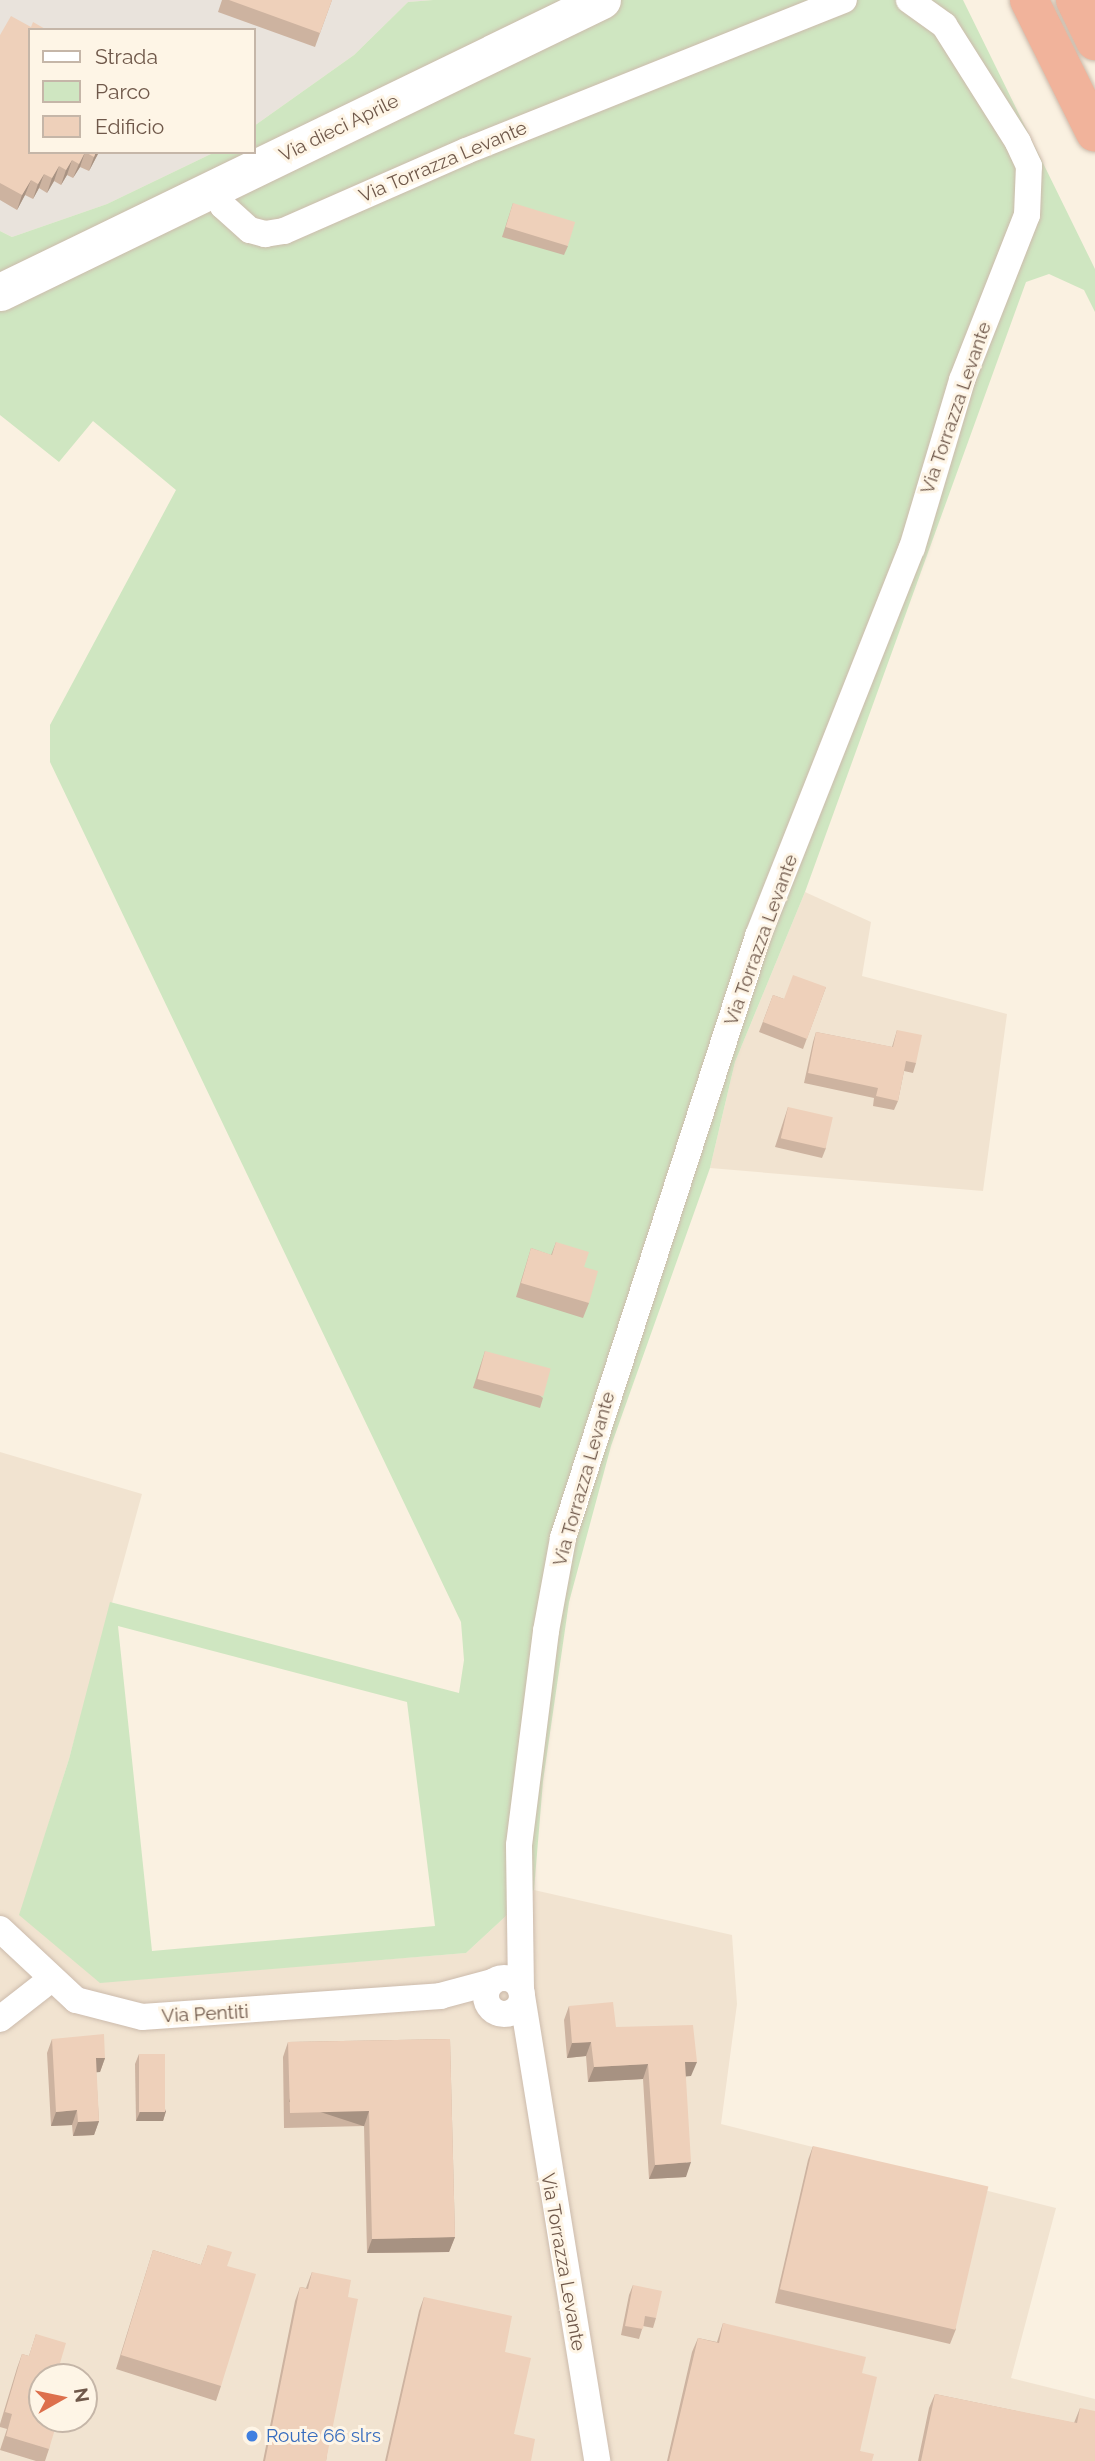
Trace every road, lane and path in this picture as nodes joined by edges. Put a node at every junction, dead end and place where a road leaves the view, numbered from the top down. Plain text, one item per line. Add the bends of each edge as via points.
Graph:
1 (602, 0) edge
2 (844, 0) edge
3 (909, 0) edge
4 (1029, 0) edge
5 (1075, 0) edge
6 (1095, 41) edge
7 (1095, 133) edge
8 (216, 187) junction
9 (0, 292) edge
10 (0, 1929) edge
11 (519, 1935) junction
12 (50, 1980) junction
13 (521, 1993) junction
14 (495, 1995) junction
15 (0, 2019) edge
16 (531, 2064) junction
17 (597, 2461) edge

1 - 8 main road, Via dieci Aprile
2 - 8 street, Via Torrazza Levante via 479,146 284,231 265,234 250,230 223,205
3 - 11 street, Via Torrazza Levante via 944,25 1018,142 1029,166 1027,215 962,380 912,548 758,936 563,1538 520,1832
4 - 7 highway
5 - 6 highway
8 - 9 main road, Via dieci Aprile
10 - 12 street, Via Pentiti
11 - 13 street, Via Torrazza Levante
11 - 14 street, Via Torrazza Levante
12 - 14 street, Via Pentiti via 76,2000 142,2017
12 - 15 street
13 - 14 street via 514,1981
13 - 16 street, Via Torrazza Levante
14 - 16 street, Via Torrazza Levante
16 - 17 street, Via Torrazza Levante

